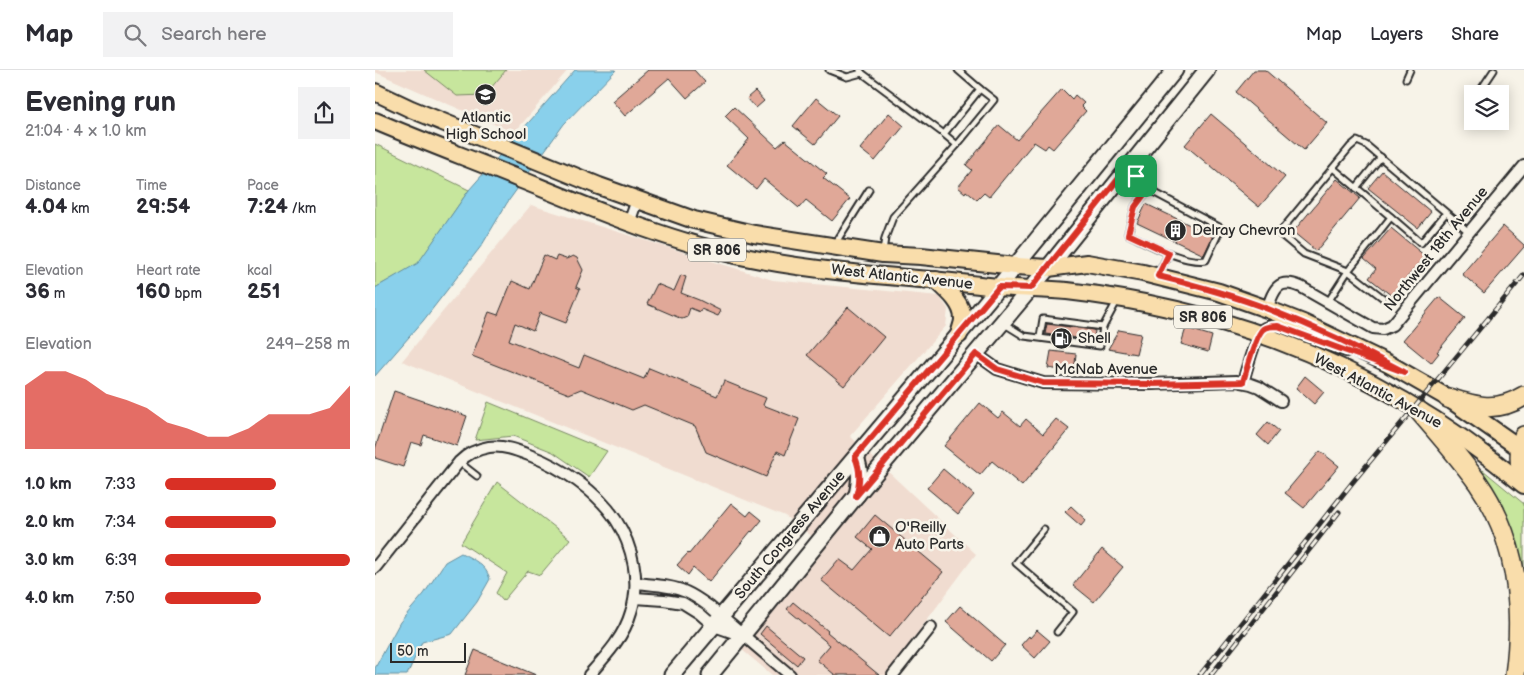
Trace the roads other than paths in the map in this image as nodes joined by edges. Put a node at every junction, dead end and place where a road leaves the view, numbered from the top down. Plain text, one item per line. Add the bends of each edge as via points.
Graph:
1 (829, 70) edge
2 (958, 70) edge
3 (1175, 70) edge
4 (1207, 70) edge
5 (1410, 70) edge
6 (1493, 70) edge
7 (861, 72) edge
8 (1406, 79) dead end
9 (1484, 85) edge
10 (980, 89) junction
11 (375, 92) edge
12 (375, 121) edge
13 (944, 134) junction
14 (957, 145) junction
15 (1381, 157) junction
16 (1524, 166) edge
17 (1127, 168) junction
18 (1333, 168) junction
19 (1149, 188) junction
20 (1356, 188) junction
21 (869, 190) dead end
22 (637, 200) junction
23 (1446, 213) junction
24 (1391, 217) junction
25 (629, 223) junction
26 (1470, 232) junction
27 (833, 247) junction
28 (1169, 253) junction
29 (883, 254) junction
30 (1016, 266) junction
31 (1048, 268) junction
32 (1347, 271) junction
33 (1158, 276) junction
34 (936, 280) junction
35 (999, 287) junction
36 (1031, 288) junction
37 (1118, 298) junction
38 (1383, 298) dead end
39 (1328, 302) junction
40 (1267, 308) junction
41 (1003, 322) junction
42 (1103, 327) junction
43 (959, 334) junction
44 (1259, 334) junction
45 (1040, 338) junction
46 (976, 354) junction
47 (1404, 372) junction
48 (1243, 382) junction
49 (1524, 396) edge
50 (1448, 398) junction
51 (1281, 401) dead end
52 (1420, 412) junction
53 (1523, 445) edge
54 (855, 457) junction
55 (459, 462) junction
56 (477, 476) dead end
57 (1524, 476) edge
58 (1524, 485) edge
59 (856, 496) junction
60 (1044, 529) dead end
61 (375, 568) edge
62 (635, 584) junction
63 (635, 598) junction
64 (717, 621) junction
65 (931, 627) dead end
66 (1057, 632) dead end
67 (742, 636) junction
68 (589, 675) edge
69 (672, 675) edge
70 (710, 675) edge
71 (790, 675) edge
72 (893, 675) edge
73 (1515, 675) edge

1 - 7 lane via 847,77
2 - 10 lane
3 - 30 main road, South Congress Avenue
4 - 17 main road, South Congress Avenue
5 - 8 lane
6 - 9 lane
7 - 13 lane
10 - 13 lane
10 - 14 lane via 994,100
11 - 22 main road, West Atlantic Avenue / SR 806
12 - 25 main road, West Atlantic Avenue / SR 806
13 - 14 lane
14 - 29 lane via 893,217
15 - 18 lane via 1357,141
15 - 20 lane
15 - 23 lane
16 - 26 street, Northwest 18th Avenue
17 - 19 lane
17 - 31 main road, South Congress Avenue
18 - 20 lane
18 - 32 lane via 1279,233 1304,254
19 - 28 lane via 1135,207 1128,234
19 - 28 lane via 1221,228 1206,260
20 - 24 lane
21 - 27 lane
22 - 25 street
22 - 27 main road, West Atlantic Avenue / SR 806 via 694,220
23 - 24 lane via 1421,243
23 - 26 lane
24 - 32 lane
25 - 34 main road, West Atlantic Avenue / SR 806 via 748,258 845,272
26 - 39 street, Northwest 18th Avenue via 1388,328 1373,328
27 - 29 main road, West Atlantic Avenue / SR 806
28 - 33 lane
29 - 30 main road, West Atlantic Avenue / SR 806
30 - 31 main road, West Atlantic Avenue / SR 806
30 - 35 main road, South Congress Avenue
31 - 33 main road, West Atlantic Avenue / SR 806 via 1087,264
31 - 36 main road, South Congress Avenue
32 - 38 lane
32 - 39 lane
33 - 40 main road, West Atlantic Avenue / SR 806
34 - 35 main road, West Atlantic Avenue / SR 806
34 - 43 main road via 960,307 963,319
35 - 36 main road, West Atlantic Avenue / SR 806
35 - 43 main road, South Congress Avenue
36 - 37 main road, West Atlantic Avenue / SR 806
36 - 41 main road, South Congress Avenue
37 - 42 lane
37 - 44 main road, West Atlantic Avenue / SR 806 via 1189,313
39 - 40 street, Northwest 18th Avenue via 1301,286 1287,283 1276,287
40 - 47 main road, West Atlantic Avenue / SR 806 via 1329,334
41 - 45 lane via 1024,336
41 - 46 main road, South Congress Avenue
42 - 45 lane via 1043,319
42 - 45 lane via 1101,346 1053,337
43 - 54 main road, South Congress Avenue
44 - 47 street via 1263,328 1278,326
44 - 48 street
44 - 52 main road, West Atlantic Avenue / SR 806 via 1334,365
46 - 48 street, McNab Avenue via 997,369 1043,383
46 - 59 main road, South Congress Avenue
47 - 50 main road, West Atlantic Avenue / SR 806
48 - 51 street via 1259,387
49 - 50 highway via 1507,404 1489,407
50 - 53 main road, West Atlantic Avenue / SR 806
52 - 58 main road, West Atlantic Avenue / SR 806 via 1473,445
52 - 73 highway via 1477,482 1507,542 1520,607 1520,643
53 - 57 highway via 1519,459
54 - 59 main road via 860,480
54 - 64 main road, South Congress Avenue
55 - 56 lane
55 - 61 street
55 - 62 street via 473,451 489,446 510,447 549,462 571,476 616,520 629,547
59 - 67 main road, South Congress Avenue
60 - 66 lane via 1016,563 1073,612
62 - 63 street
62 - 64 street via 665,586 686,592 710,607
63 - 64 street via 683,603
63 - 68 street via 625,628
64 - 67 street
64 - 69 main road, South Congress Avenue
65 - 72 street
67 - 70 main road, South Congress Avenue
67 - 71 street

